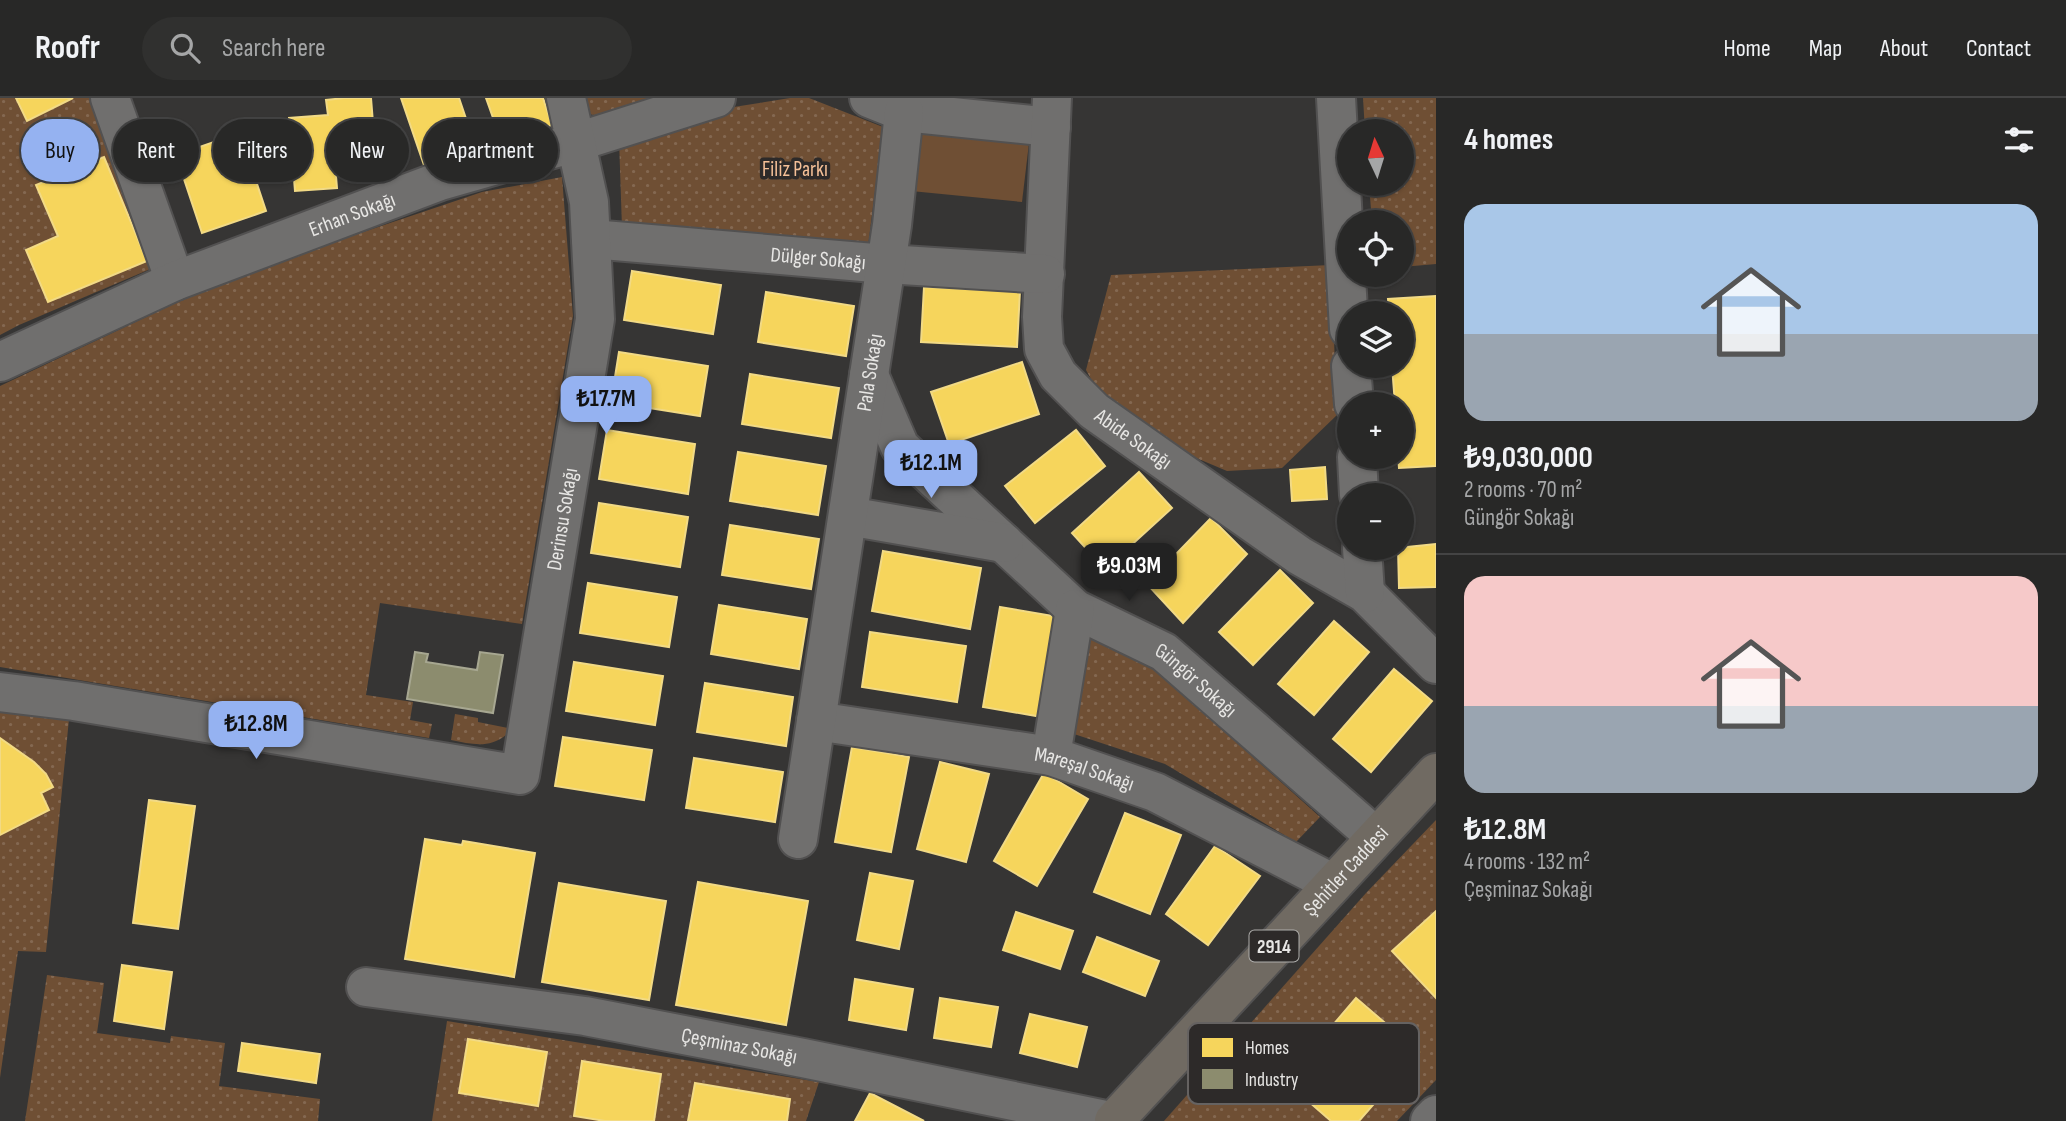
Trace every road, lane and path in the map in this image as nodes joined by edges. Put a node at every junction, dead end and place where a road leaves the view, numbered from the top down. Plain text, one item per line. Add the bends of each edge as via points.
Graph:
1 (110, 98) edge
2 (566, 98) edge
3 (716, 98) edge
4 (869, 98) edge
5 (1336, 98) edge
6 (904, 112) junction
7 (1052, 113) edge
8 (577, 142) junction
9 (591, 239) junction
10 (886, 264) junction
11 (1045, 274) junction
12 (175, 281) junction
13 (1347, 301) edge
14 (0, 362) edge
15 (869, 375) junction
16 (848, 516) junction
17 (1004, 543) junction
18 (1363, 560) edge
19 (1364, 593) junction
20 (1075, 609) junction
21 (1436, 664) edge
22 (0, 692) edge
23 (816, 721) junction
24 (1051, 756) junction
25 (1436, 773) edge
26 (1376, 837) junction
27 (798, 839) dead end
28 (1332, 883) junction
29 (366, 986) dead end
30 (1203, 1023) edge
31 (1188, 1039) edge
32 (1436, 1115) edge
33 (1112, 1121) edge
34 (1430, 1121) edge

1 - 12 street
2 - 8 street, Derinsu Sokağı
3 - 8 street, Erhan Sokağı
4 - 6 street
5 - 13 street
6 - 7 street
6 - 10 street, Pala Sokağı
7 - 11 street, Abide Sokağı
8 - 9 street, Derinsu Sokağı
8 - 12 street, Erhan Sokağı via 440,181
9 - 10 street, Dülger Sokağı
9 - 22 street, Derinsu Sokağı via 595,319 520,775
10 - 11 street, Dülger Sokağı
10 - 15 street, Pala Sokağı
11 - 19 street, Abide Sokağı via 1044,349 1058,375 1094,411 1300,556
12 - 14 street, Erhan Sokağı
15 - 16 street, Pala Sokağı
15 - 17 street, Güngör Sokağı via 900,447
16 - 17 street
16 - 23 street, Pala Sokağı
17 - 20 street, Güngör Sokağı
18 - 19 street
19 - 21 street, Abide Sokağı
20 - 24 street
20 - 26 street, Güngör Sokağı via 1164,652
23 - 24 street, Mareşal Sokağı
23 - 27 street, Pala Sokağı
24 - 28 street, Mareşal Sokağı via 1155,792
25 - 26 main road, Şehitler Caddesi / 2914
26 - 28 main road, Şehitler Caddesi / 2914
28 - 30 main road, Şehitler Caddesi / 2914
29 - 33 street, Çeşminaz Sokağı via 585,1016
31 - 33 main road, Şehitler Caddesi / 2914
32 - 34 street

